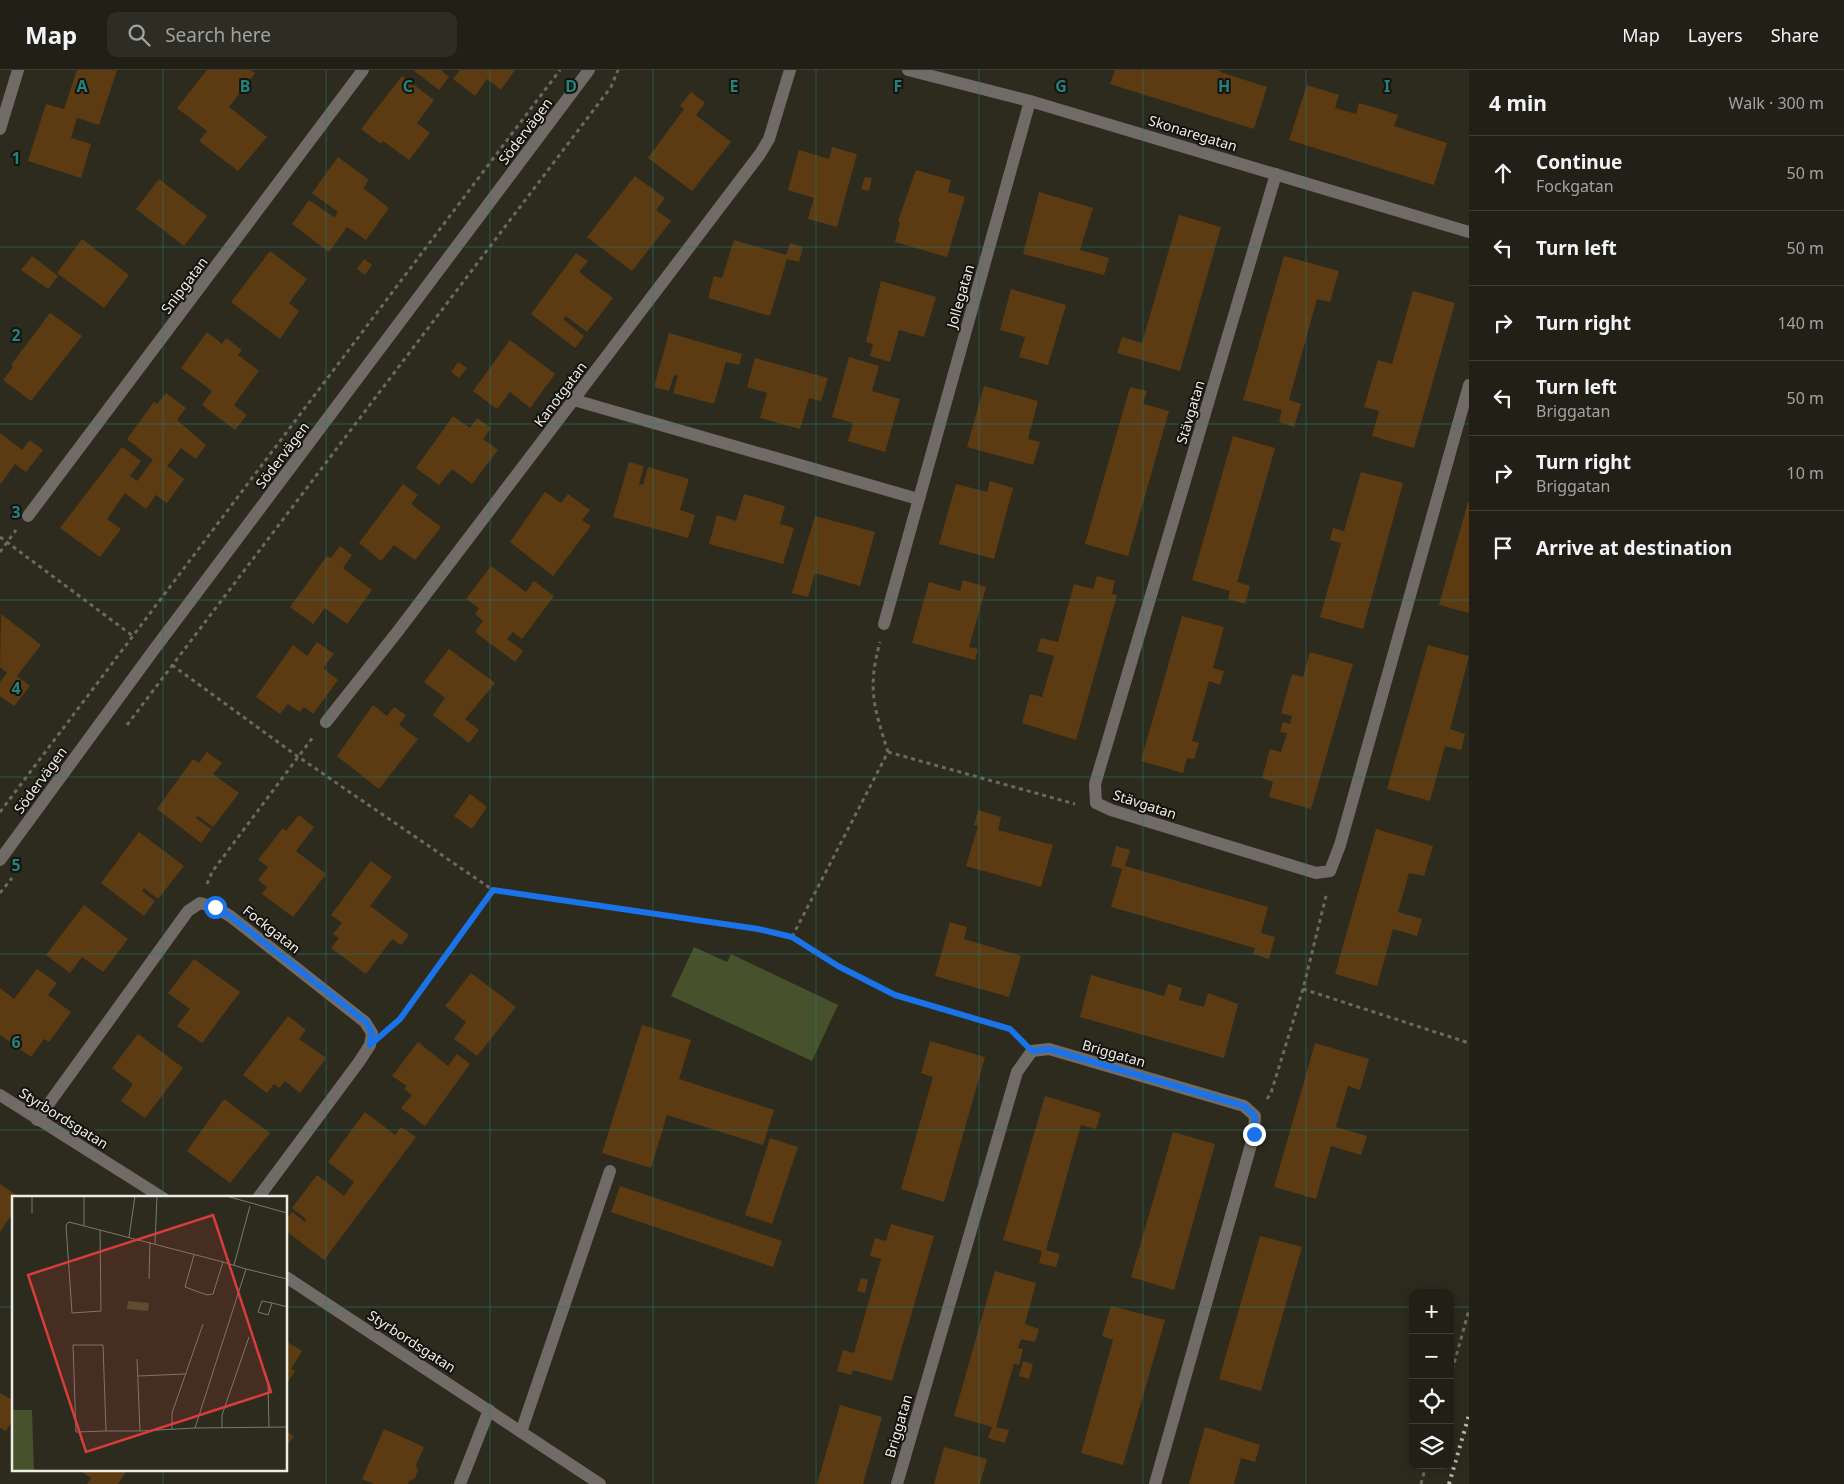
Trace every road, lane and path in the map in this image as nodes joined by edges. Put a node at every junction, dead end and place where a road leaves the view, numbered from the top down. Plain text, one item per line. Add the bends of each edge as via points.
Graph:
1 (18, 70) edge
2 (363, 70) edge
3 (560, 70) edge
4 (589, 70) edge
5 (618, 70) edge
6 (790, 70) edge
7 (908, 70) edge
8 (1030, 100) junction
9 (0, 129) edge
10 (1276, 174) junction
11 (1469, 232) edge
12 (1469, 385) edge
13 (574, 400) junction
14 (918, 499) junction
15 (28, 516) joint
16 (0, 537) edge
17 (7, 542) junction
18 (0, 552) edge
19 (884, 624) joint
20 (132, 636) junction
21 (153, 651) junction
22 (172, 665) junction
23 (326, 722) joint
24 (125, 728) dead end
25 (888, 752) junction
26 (297, 756) junction
27 (1096, 803) junction
28 (0, 812) edge
29 (0, 860) edge
30 (18, 870) dead end
31 (1330, 871) junction
32 (493, 890) junction
33 (0, 893) edge
34 (200, 903) junction
35 (792, 937) junction
36 (1303, 989) junction
37 (1469, 1043) edge
38 (370, 1045) junction
39 (1032, 1051) junction
40 (0, 1095) edge
41 (1255, 1116) junction
42 (37, 1120) junction
43 (610, 1171) dead end
44 (160, 1196) edge
45 (259, 1196) edge
46 (288, 1277) edge
47 (1469, 1310) edge
48 (1454, 1364) edge
49 (489, 1410) junction
50 (521, 1432) junction
51 (1425, 1469) edge
52 (460, 1484) edge
53 (600, 1484) edge
54 (897, 1484) edge
55 (1156, 1484) edge
56 (1421, 1484) edge

1 - 9 street
2 - 15 street, Snipgatan
3 - 20 path
4 - 21 street, Södervägen
5 - 22 path via 611,87
6 - 13 street, Kanotgatan via 769,139 760,154
7 - 8 street, Skonaregatan
8 - 10 street, Skonaregatan
8 - 14 street, Jollegatan
10 - 11 street, Skonaregatan
10 - 27 street, Stävgatan via 1095,784
12 - 31 street
13 - 14 street
13 - 23 street, Kanotgatan
14 - 19 street, Jollegatan
15 - 17 path
16 - 17 path
17 - 18 path
17 - 20 path
19 - 25 path via 874,664 872,691
20 - 21 path
20 - 28 path
21 - 22 path
21 - 29 street, Södervägen
22 - 24 path
22 - 26 path
23 - 26 path
25 - 27 path via 1073,804
25 - 35 path
26 - 32 path
26 - 34 path via 212,872
27 - 31 street, Stävgatan via 1316,873
30 - 33 path
31 - 36 path via 1327,896
32 - 35 path via 758,929
32 - 38 path via 400,1019
34 - 38 street, Fockgatan via 230,916 366,1022 372,1033
34 - 42 street via 188,911
35 - 39 path via 838,966 895,995 1010,1029
36 - 37 path
36 - 41 path via 1271,1093
38 - 45 street
39 - 41 street, Briggatan via 1049,1049 1244,1106
39 - 54 street, Briggatan via 1017,1072
40 - 42 street, Styrbordsgatan
41 - 55 street via 1254,1134
42 - 44 street, Styrbordsgatan
43 - 50 street
46 - 49 street, Styrbordsgatan
47 - 48 path
49 - 50 street, Styrbordsgatan
49 - 52 street
50 - 53 street, Styrbordsgatan
51 - 56 path

